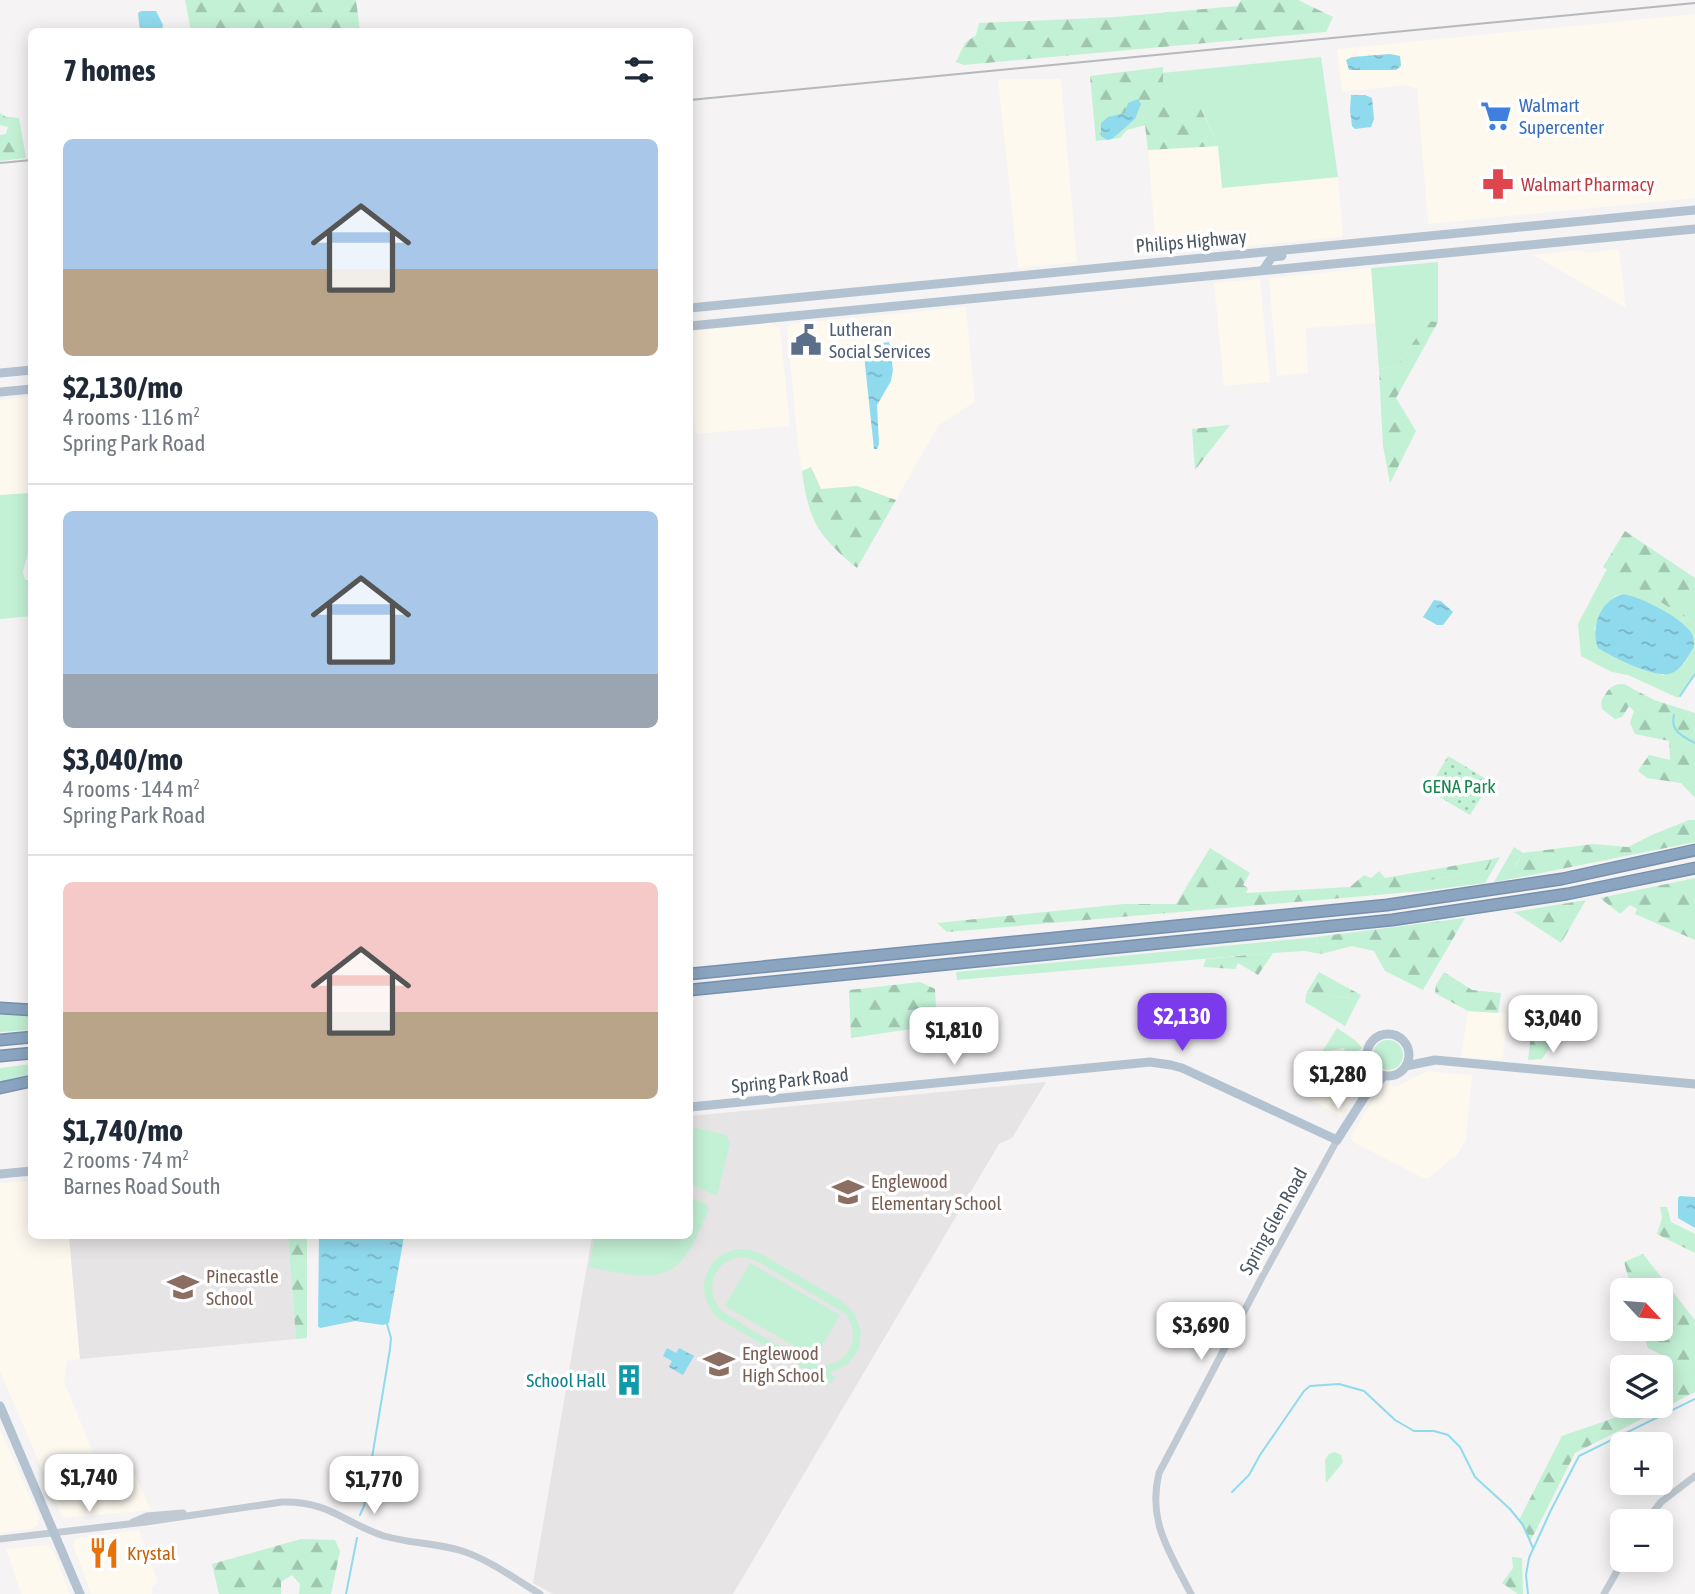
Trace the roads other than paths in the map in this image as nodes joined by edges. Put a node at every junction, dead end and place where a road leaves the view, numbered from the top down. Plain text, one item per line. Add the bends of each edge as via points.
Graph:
1 (1695, 210) edge
2 (1695, 229) edge
3 (1349, 244) junction
4 (1300, 248) junction
5 (1313, 265) junction
6 (1263, 270) junction
7 (693, 307) edge
8 (693, 326) edge
9 (28, 370) edge
10 (0, 373) edge
11 (28, 389) edge
12 (0, 392) edge
13 (1695, 850) edge
14 (1695, 868) edge
15 (693, 974) edge
16 (693, 989) edge
17 (0, 1008) edge
18 (28, 1010) edge
19 (28, 1037) edge
20 (0, 1040) edge
21 (1409, 1052) junction
22 (28, 1053) edge
23 (0, 1056) edge
24 (1435, 1060) junction
25 (1406, 1066) junction
26 (1373, 1069) junction
27 (1384, 1076) junction
28 (28, 1082) edge
29 (1695, 1084) edge
30 (0, 1088) edge
31 (1365, 1096) junction
32 (693, 1107) edge
33 (1338, 1140) junction
34 (28, 1171) edge
35 (0, 1174) edge
36 (0, 1406) edge
37 (1695, 1476) edge
38 (1655, 1509) edge
39 (55, 1534) junction
40 (0, 1539) edge
41 (1617, 1572) edge
42 (80, 1594) edge
43 (540, 1594) edge
44 (1191, 1594) edge
45 (1604, 1594) edge

1 - 3 main road, Philips Highway
2 - 5 main road, Philips Highway
3 - 4 main road, Philips Highway
3 - 5 main road via 1340,257
4 - 6 main road via 1272,257
4 - 7 main road, Philips Highway
5 - 6 main road, Philips Highway
6 - 8 main road, Philips Highway
9 - 10 main road
11 - 12 main road
13 - 15 highway via 1587,875 1363,908
14 - 16 highway via 1499,905 1357,924
17 - 18 highway
19 - 20 highway
21 - 24 main road
21 - 25 main road
21 - 26 main road via 1399,1037 1381,1035 1368,1049
22 - 23 highway
24 - 25 main road
24 - 29 main road
25 - 27 main road
26 - 27 main road
26 - 31 main road, Spring Glen Road
27 - 31 main road, Spring Glen Road
28 - 30 highway
31 - 33 main road, Spring Glen Road
32 - 33 main road, Spring Park Road via 1161,1063
33 - 44 street, Spring Glen Road via 1158,1473 1154,1496 1157,1523
34 - 35 main road
36 - 39 main road
37 - 38 street
39 - 40 street
39 - 42 main road
39 - 43 street via 282,1502 312,1504 386,1536 459,1550
41 - 45 street

